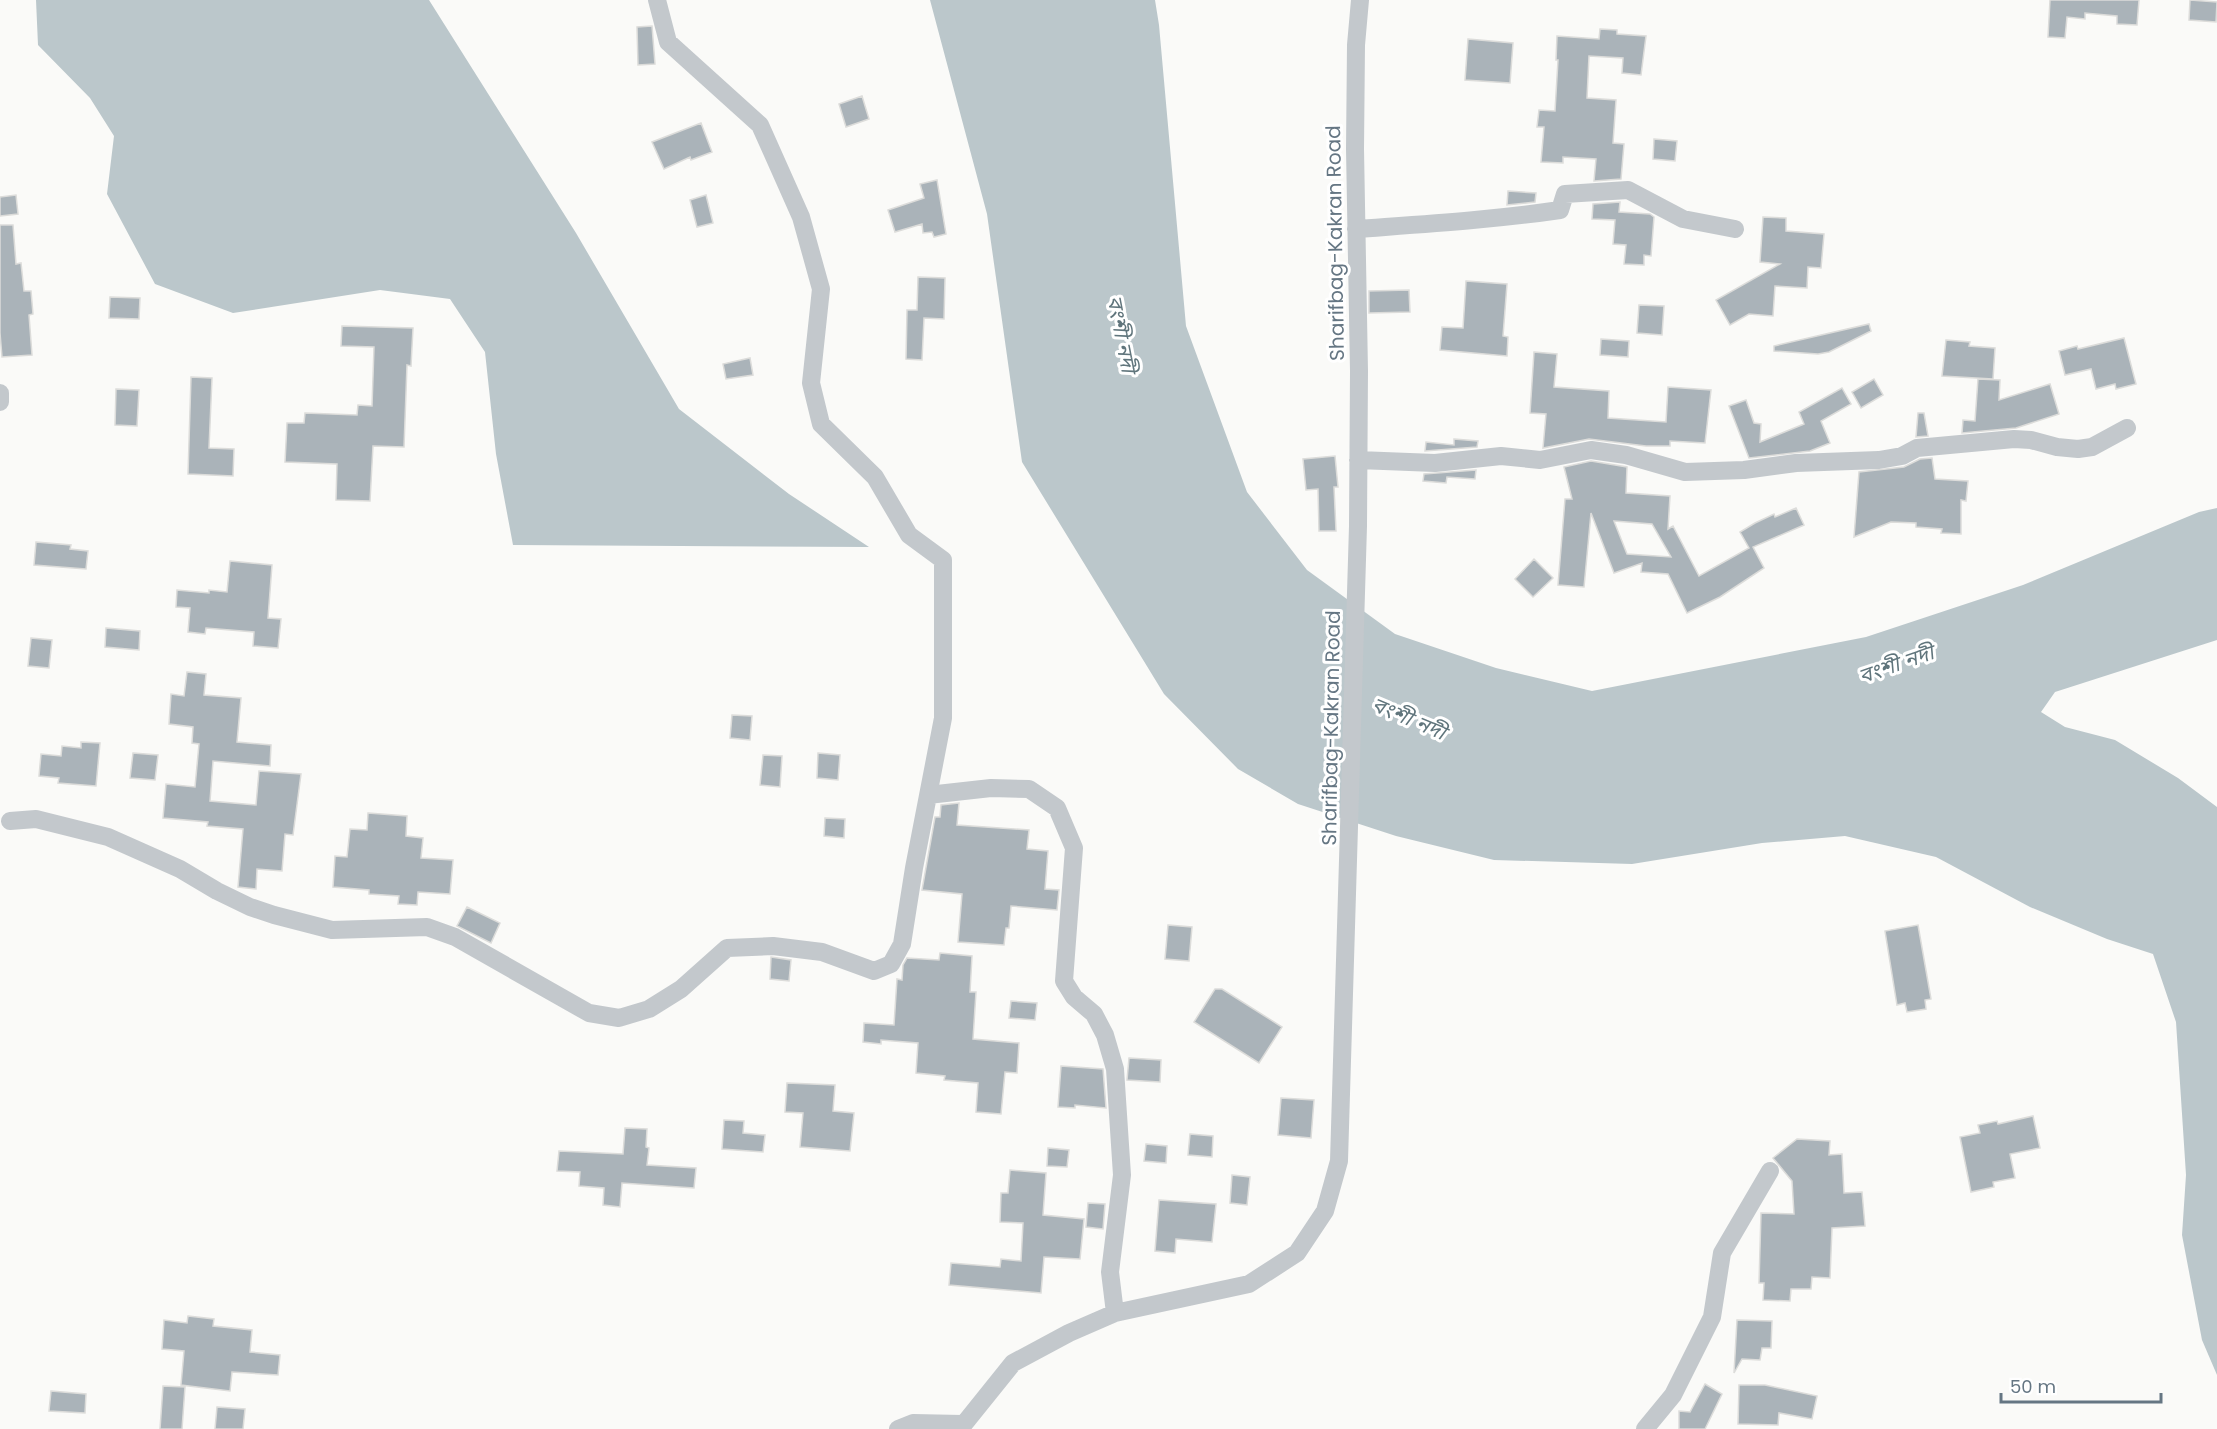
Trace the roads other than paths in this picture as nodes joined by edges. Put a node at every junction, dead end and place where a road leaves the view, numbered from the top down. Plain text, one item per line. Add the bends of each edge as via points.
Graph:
1 (657, 0) edge
2 (1360, 0) edge
3 (1356, 229) junction
4 (1735, 229) dead end
5 (0, 393) edge
6 (0, 402) edge
7 (2127, 429) dead end
8 (1358, 460) junction
9 (928, 795) junction
10 (10, 821) dead end
11 (1770, 1171) dead end
12 (1115, 1313) junction
13 (961, 1426) edge
14 (898, 1429) edge
15 (1646, 1429) edge

1 - 9 street via 668,42 760,125 801,217 821,289 810,383 821,424 875,477 909,535 943,560 943,718
2 - 3 street, Sharifbag-Kakran Road via 1356,45
3 - 4 street via 1506,218 1560,210 1565,194 1628,190 1683,219
3 - 8 street, Sharifbag-Kakran Road
5 - 6 street
7 - 8 street via 2092,447 2078,449 2014,439 1917,448 1902,456 1879,460 1796,463 1744,470 1685,472 1626,455 1591,450 1540,460 1501,456 1435,463
8 - 12 street, Sharifbag-Kakran Road via 1340,1161 1324,1211 1297,1253 1250,1284
9 - 10 street via 902,944 891,964 874,971 822,952 773,946 728,948 649,1009 619,1018 590,1013 454,937 427,927 332,930 250,907 180,868 108,837 36,819
9 - 12 street via 991,788 1029,789 1057,808 1074,848 1064,981 1074,997 1094,1014 1115,1069 1122,1175 1110,1272
11 - 15 street via 1722,1253 1712,1317 1673,1395
12 - 13 street, Sharifbag-Kakran Road via 1013,1363
13 - 14 street via 913,1423

